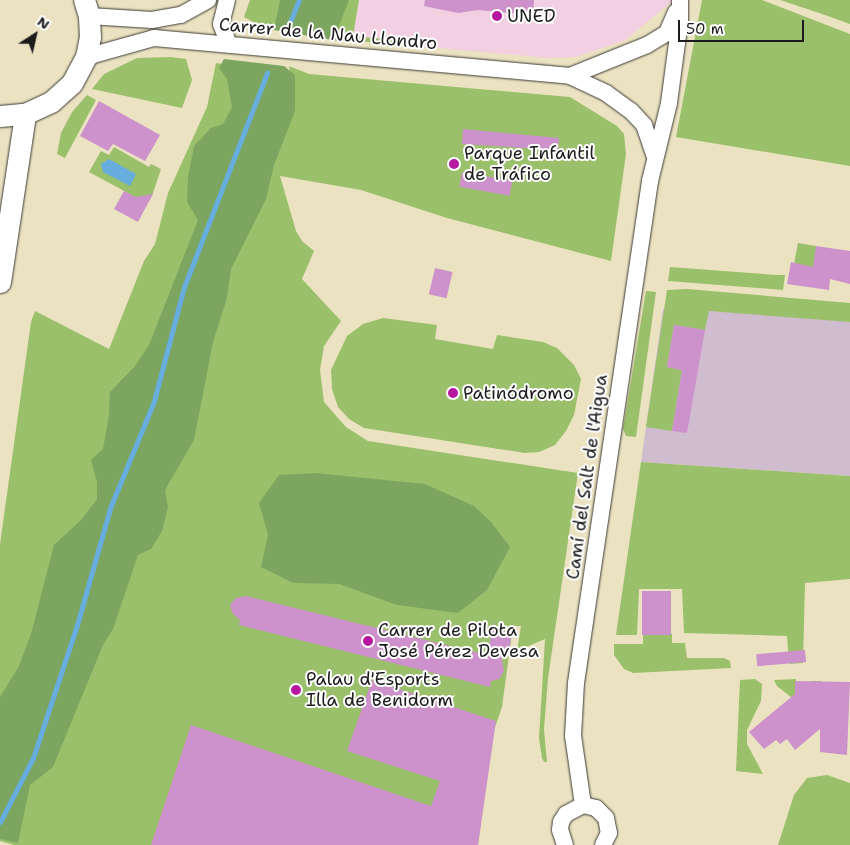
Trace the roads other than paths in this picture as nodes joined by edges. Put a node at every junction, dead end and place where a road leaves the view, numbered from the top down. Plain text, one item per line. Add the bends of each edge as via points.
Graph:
1 (208, 0) edge
2 (227, 0) edge
3 (679, 3) edge
4 (86, 8) edge
5 (229, 44) junction
6 (86, 57) junction
7 (570, 76) junction
8 (25, 114) junction
9 (0, 116) edge
10 (654, 154) junction
11 (0, 282) edge
12 (583, 805) junction
13 (565, 845) edge
14 (603, 845) edge

1 - 4 street via 181,15 152,20
2 - 5 street via 221,24
3 - 7 street, Carrer de la Nau Llondro via 667,33 607,64
3 - 10 street, Camí del Salt de l'Aigua via 680,21 669,104
4 - 6 main road
5 - 6 street, Carrer de la Nau Llondro via 154,38
5 - 7 street, Carrer de la Nau Llondro
6 - 8 main road via 65,89 51,102
7 - 10 street, Carrer de la Nau Llondro via 631,111 644,125
8 - 9 main road
8 - 11 main road
10 - 12 street, Camí del Salt de l'Aigua via 576,683 573,736
12 - 13 street via 566,814 561,822
12 - 14 street via 596,808 606,818 609,833

